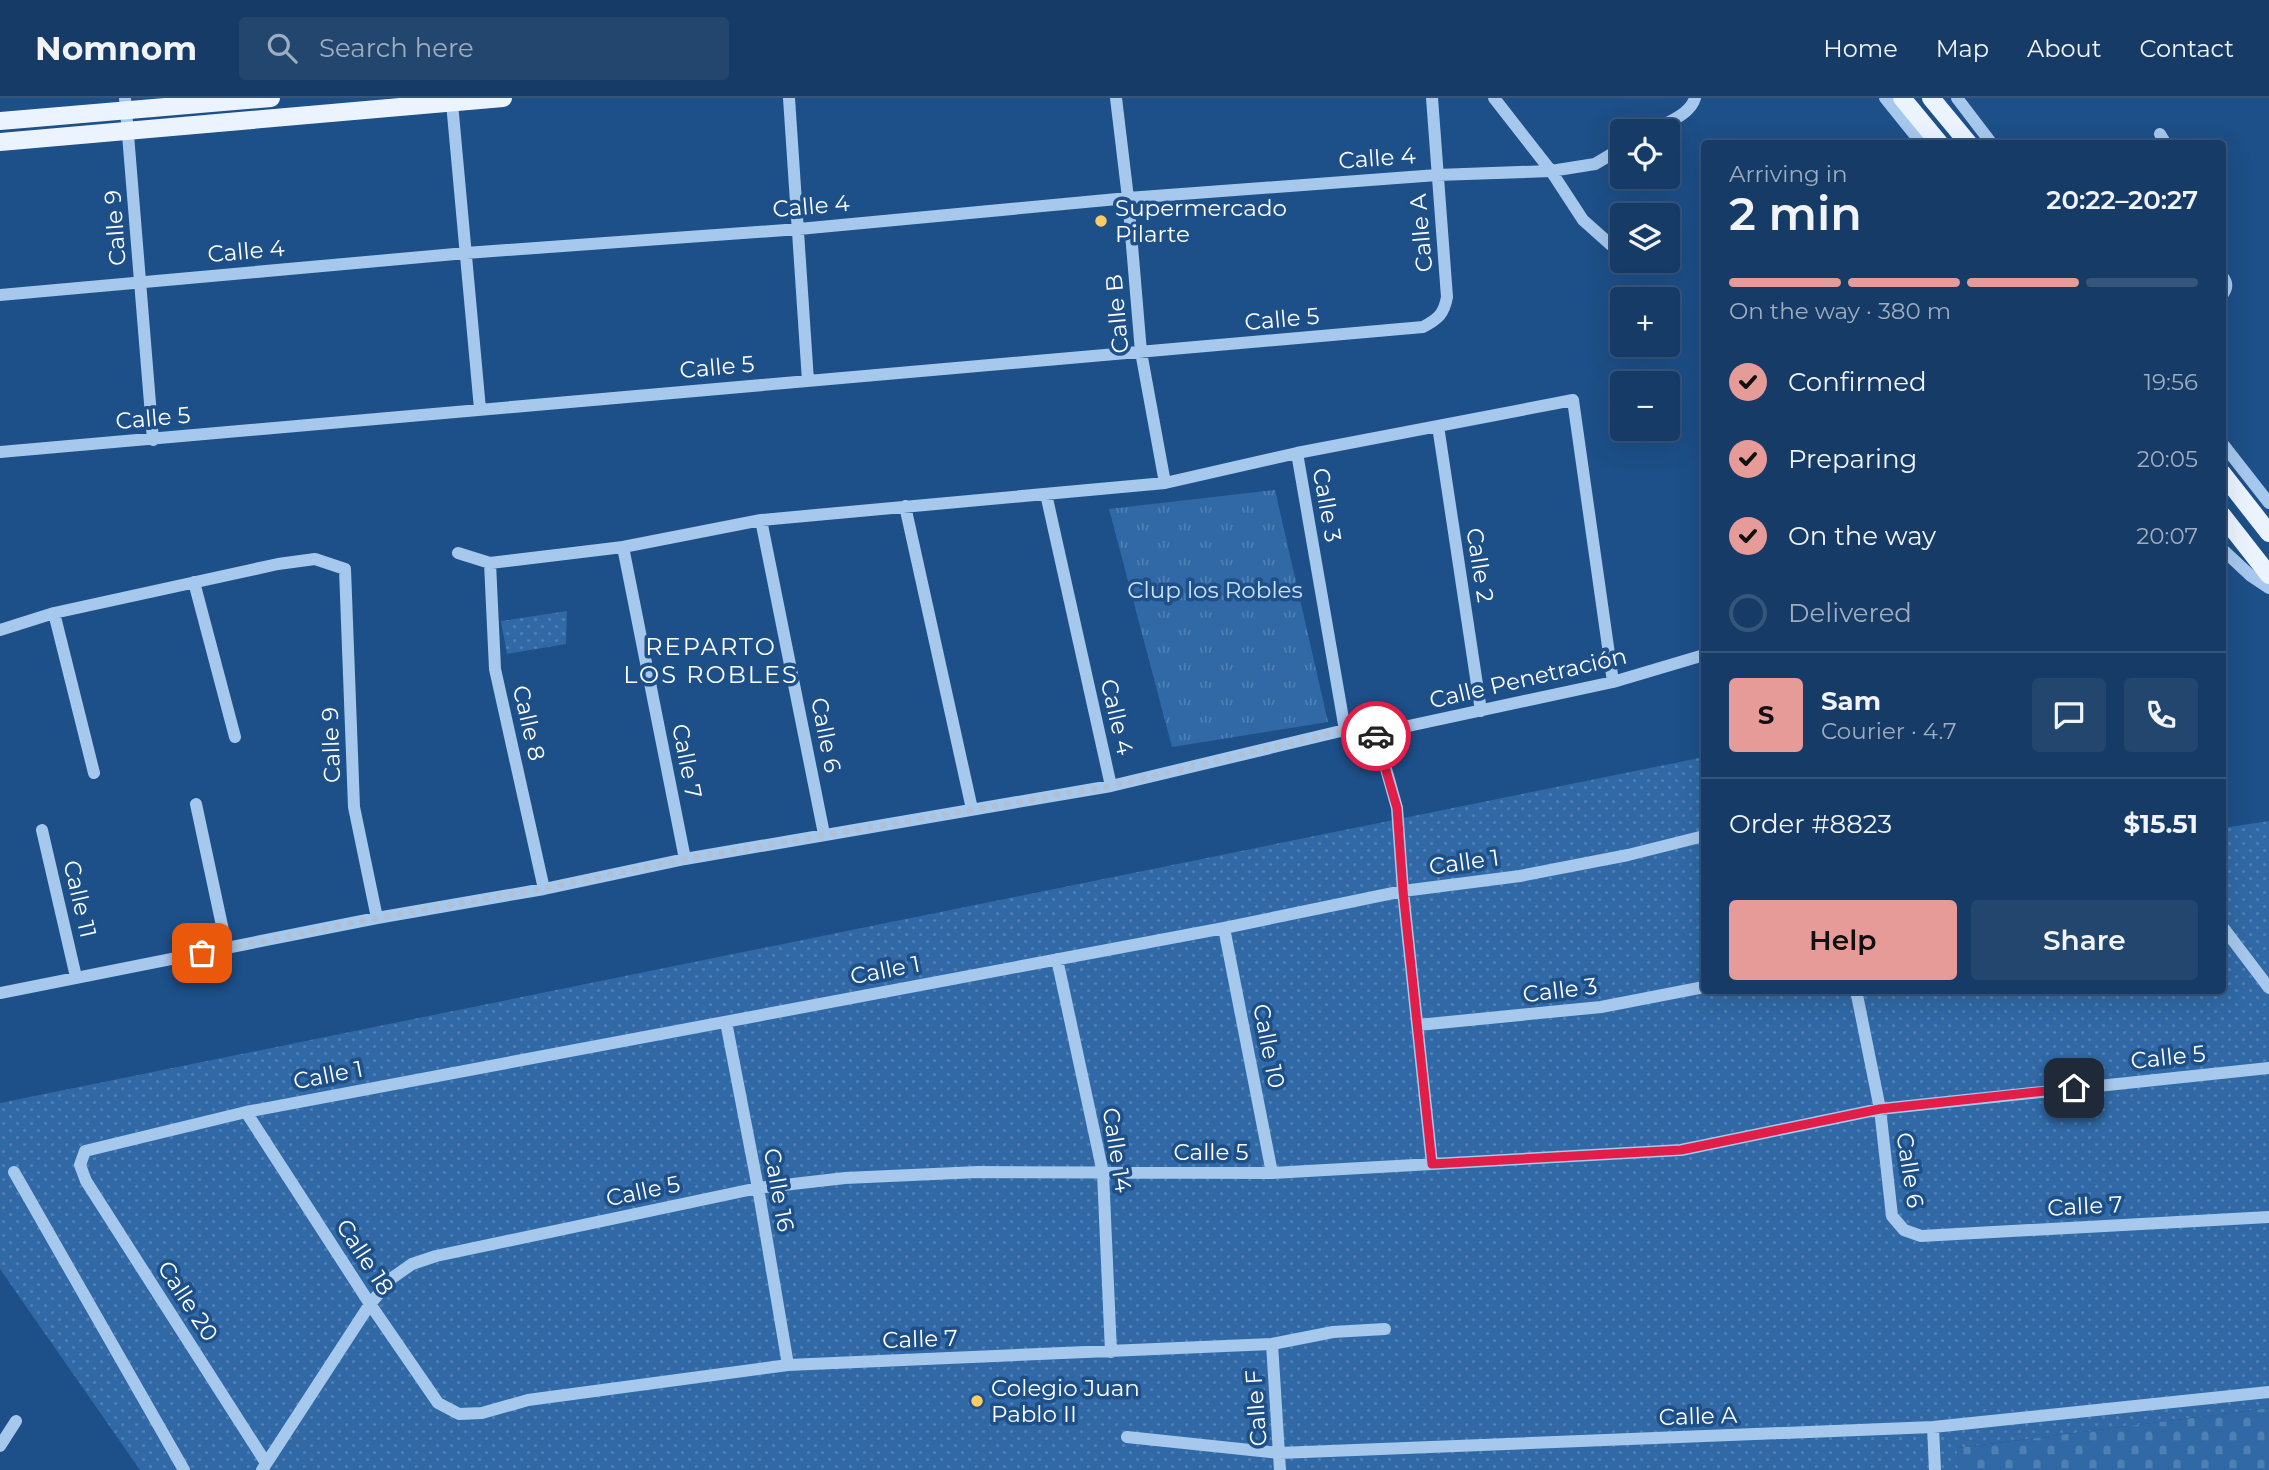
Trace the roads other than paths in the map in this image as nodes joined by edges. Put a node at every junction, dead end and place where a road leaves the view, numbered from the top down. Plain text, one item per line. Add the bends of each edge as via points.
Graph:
1 (271, 98) edge
2 (503, 98) edge
3 (789, 98) edge
4 (1116, 98) edge
5 (1432, 98) edge
6 (1494, 98) edge
7 (1695, 98) edge
8 (1885, 98) edge
9 (1902, 98) edge
10 (1931, 98) edge
11 (1957, 98) edge
12 (452, 103) junction
13 (125, 104) edge
14 (1674, 119) edge
15 (0, 121) edge
16 (129, 131) junction
17 (1919, 140) edge
18 (1937, 140) edge
19 (1966, 140) edge
20 (1989, 140) edge
21 (0, 142) edge
22 (1610, 155) edge
23 (1551, 171) junction
24 (1437, 175) junction
25 (1128, 198) junction
26 (799, 229) junction
27 (1610, 244) edge
28 (466, 253) junction
29 (140, 281) junction
30 (0, 295) edge
31 (1437, 320) joint
32 (1141, 352) junction
33 (808, 381) junction
34 (480, 409) junction
35 (1438, 426) junction
36 (153, 440) junction
37 (2226, 448) edge
38 (0, 452) edge
39 (1297, 453) junction
40 (2226, 478) edge
41 (1166, 483) junction
42 (1046, 494) junction
43 (2269, 503) edge
44 (905, 506) junction
45 (761, 520) junction
46 (2226, 520) edge
47 (2269, 533) edge
48 (623, 547) junction
49 (458, 553) dead end
50 (2226, 553) edge
51 (490, 563) junction
52 (2269, 575) edge
53 (194, 582) junction
54 (2269, 588) edge
55 (54, 613) junction
56 (0, 630) edge
57 (1701, 656) edge
58 (1614, 682) junction
59 (1481, 711) junction
60 (1345, 730) junction
61 (1376, 733) junction
62 (235, 737) dead end
63 (94, 773) dead end
64 (1111, 786) junction
65 (196, 804) dead end
66 (972, 809) junction
67 (42, 830) dead end
68 (824, 834) junction
69 (1701, 836) edge
70 (685, 859) junction
71 (544, 888) junction
72 (1403, 891) junction
73 (377, 918) junction
74 (1224, 928) junction
75 (2226, 931) edge
76 (227, 948) junction
77 (1057, 959) junction
78 (76, 977) junction
79 (1701, 988) edge
80 (2269, 988) edge
81 (0, 993) edge
82 (1857, 994) edge
83 (726, 1022) junction
84 (1418, 1025) junction
85 (2269, 1068) edge
86 (1880, 1109) junction
87 (246, 1112) junction
88 (80, 1160) joint
89 (1432, 1164) junction
90 (14, 1172) dead end
91 (1103, 1173) junction
92 (1272, 1173) junction
93 (758, 1188) junction
94 (2269, 1217) edge
95 (1904, 1230) joint
96 (370, 1304) junction
97 (1385, 1329) dead end
98 (1272, 1344) junction
99 (1111, 1352) junction
100 (788, 1365) junction
101 (2269, 1392) edge
102 (459, 1414) joint
103 (16, 1421) dead end
104 (1933, 1427) junction
105 (1127, 1437) dead end
106 (0, 1446) edge
107 (1279, 1453) junction
108 (264, 1466) edge
109 (184, 1470) edge
110 (1280, 1470) edge
111 (1935, 1470) edge

1 - 13 main road
2 - 12 main road
3 - 26 street
4 - 25 street, Calle B
5 - 24 street, Calle A
6 - 23 street
7 - 14 street via 1685,113
8 - 17 street
9 - 18 main road
10 - 19 main road
11 - 20 street
12 - 16 main road
12 - 28 street
13 - 15 main road
13 - 16 street, Calle 9
16 - 21 main road
16 - 29 street, Calle 9
22 - 23 street, Calle 4 via 1595,163
23 - 24 street, Calle 4
23 - 27 street via 1583,220
24 - 25 street, Calle 4
24 - 31 street, Calle A via 1447,297
25 - 26 street, Calle 4
25 - 32 street, Calle B
26 - 28 street, Calle 4
26 - 33 street
28 - 29 street, Calle 4
28 - 34 street
29 - 30 street, Calle 4
29 - 36 street, Calle 9
31 - 32 street, Calle 5 via 1405,329
32 - 33 street, Calle 5
32 - 41 street, Calle B
33 - 34 street, Calle 5
34 - 36 street, Calle 5
35 - 39 street
35 - 58 street via 1573,400
35 - 59 street, Calle 2
36 - 38 street, Calle 5
37 - 43 street
39 - 41 street
39 - 60 street, Calle 3
40 - 47 main road
41 - 42 street
42 - 44 street
42 - 64 street, Calle 4
44 - 45 street
44 - 66 street
45 - 48 street
45 - 68 street, Calle 6
46 - 52 main road
48 - 51 street
48 - 70 street, Calle 7
49 - 51 street
50 - 54 street
51 - 71 street, Calle 8 via 495,669
53 - 55 street
53 - 62 street
53 - 73 street, Calle 9 via 315,559 345,569 355,807
55 - 56 street
55 - 63 street
57 - 58 street, Calle Penetración
58 - 59 street, Calle Penetración
59 - 61 street, Calle Penetración
60 - 61 street, Calle Penetración
60 - 64 street, Calle Penetración
61 - 72 street via 1397,808
64 - 66 street, Calle Penetración
65 - 76 street
66 - 68 street, Calle Penetración
67 - 78 street, Calle 11
68 - 70 street, Calle Penetración
69 - 72 street, Calle 1 via 1520,876
70 - 71 street, Calle Penetración
71 - 73 street, Calle Penetración
72 - 74 street, Calle 1
72 - 84 street
73 - 76 street, Calle Penetración
74 - 77 street, Calle 1
74 - 92 street, Calle 10
75 - 80 street
76 - 78 street, Calle Penetración
77 - 83 street, Calle 1
77 - 91 street, Calle 14
78 - 81 street, Calle Penetración
79 - 84 street, Calle 3 via 1601,1007
82 - 86 street, Calle 6
83 - 87 street, Calle 1
83 - 93 street, Calle 16
84 - 89 street
85 - 86 street, Calle 5
86 - 89 street, Calle 5 via 1681,1150
86 - 95 street, Calle 6 via 1892,1216
87 - 88 street, Calle 1 via 95,1147 85,1151
87 - 96 street, Calle 18
88 - 108 street, Calle 20 via 86,1181
89 - 92 street, Calle 5
90 - 109 street
91 - 92 street, Calle 5
91 - 93 street, Calle 5 via 978,1172 845,1178
91 - 99 street, Calle 14
93 - 96 street, Calle 5 via 436,1256 412,1264 392,1278
93 - 100 street, Calle 16
94 - 95 street, Calle 7 via 1921,1236
96 - 102 street, Calle 18 via 438,1403
96 - 108 street, Calle 5
97 - 98 street, Calle 7 via 1333,1332
98 - 99 street, Calle 7
98 - 107 street, Calle F
99 - 100 street, Calle 7
100 - 102 street, Calle 7 via 528,1400 482,1413
101 - 104 street, Calle A
103 - 106 street
104 - 107 street, Calle A
104 - 111 street
105 - 107 street, Calle A
107 - 110 street, Calle F

